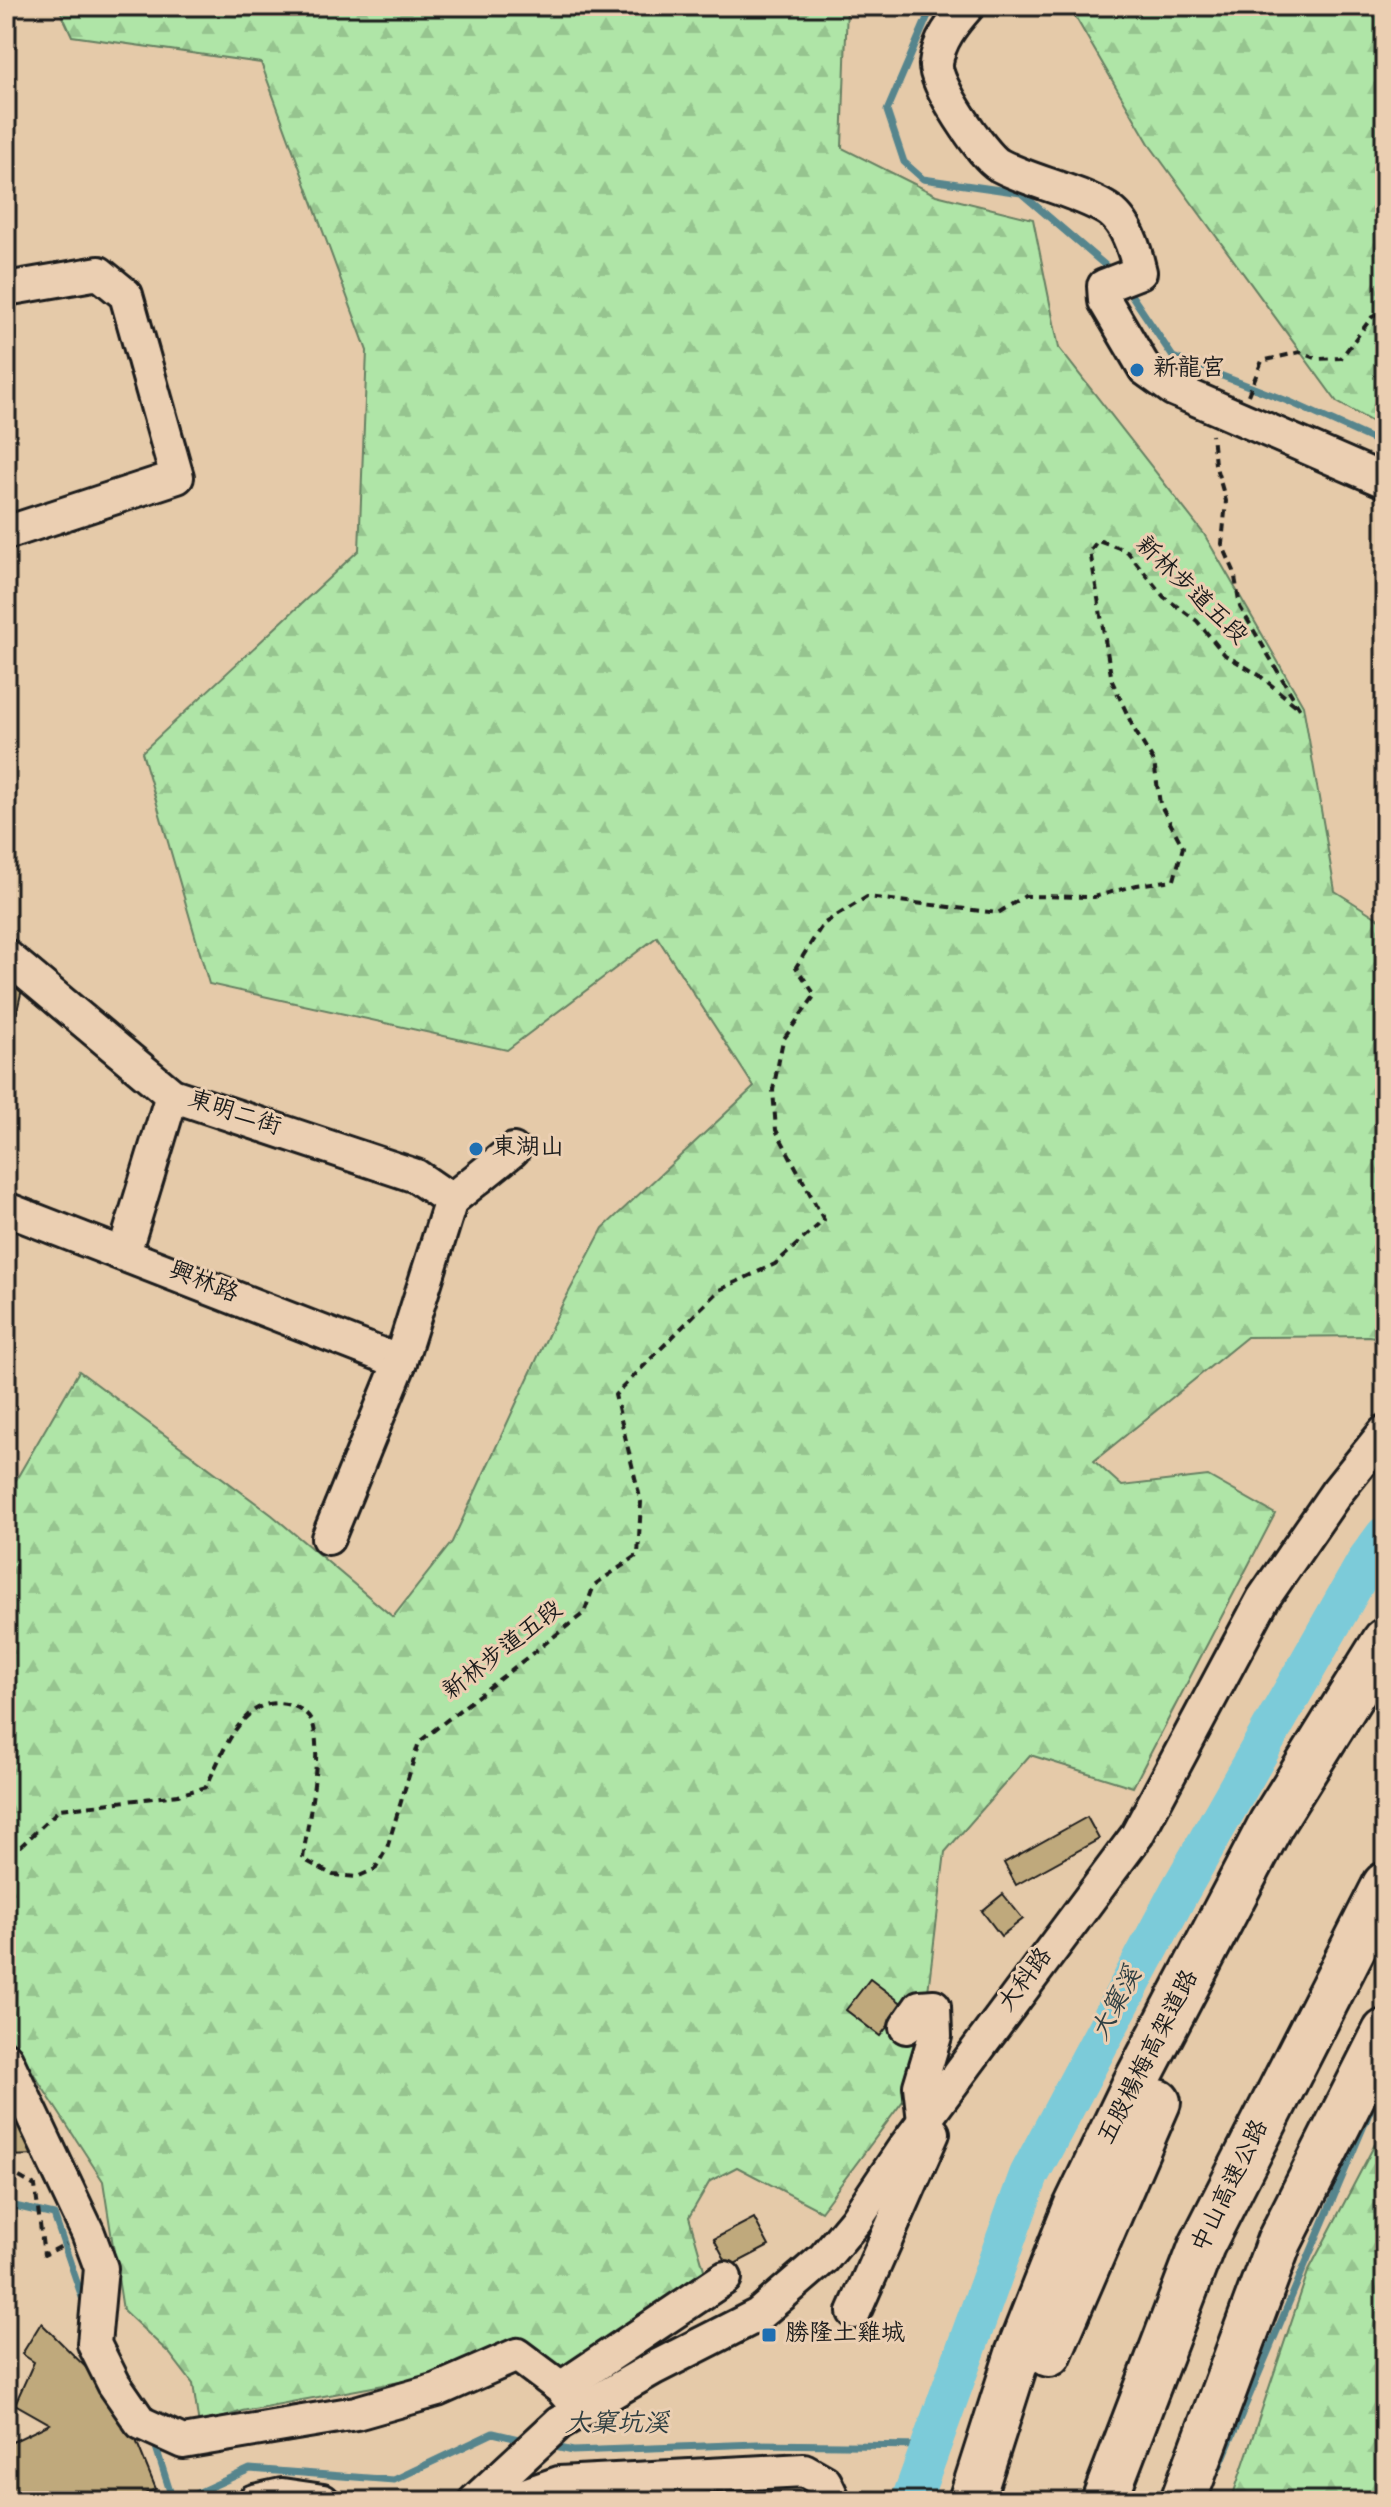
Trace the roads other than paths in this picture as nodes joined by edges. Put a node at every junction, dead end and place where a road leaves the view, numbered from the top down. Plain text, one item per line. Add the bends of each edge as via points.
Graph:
1 (968, 6) edge
2 (6, 289) edge
3 (1385, 481) edge
4 (6, 533) edge
5 (6, 956) edge
6 (172, 1095) junction
7 (513, 1150) dead end
8 (451, 1200) junction
9 (6, 1209) edge
10 (124, 1253) junction
11 (400, 1362) junction
12 (1385, 1432) edge
13 (328, 1538) dead end
14 (1385, 1641) edge
15 (1385, 1687) edge
16 (1385, 1885) edge
17 (906, 2027) dead end
18 (1385, 2032) edge
19 (6, 2059) edge
20 (959, 2075) junction
21 (924, 2121) junction
22 (725, 2278) dead end
23 (854, 2312) dead end
24 (567, 2407) junction
25 (254, 2501) edge
26 (323, 2501) edge
27 (475, 2501) edge
28 (507, 2501) edge
29 (834, 2501) edge
30 (971, 2501) edge
31 (1000, 2501) edge
32 (1104, 2501) edge
33 (1183, 2501) edge

1 - 3 street via 942,40 935,67 942,86 975,141 998,164 1108,210 1132,241 1140,272 1121,279 1105,301 1145,369 1173,389
2 - 4 street via 99,273 126,295 177,477
5 - 6 street, 東明二街
6 - 8 street, 東明二街 via 416,1176
6 - 10 street
7 - 8 street
8 - 11 street
9 - 10 street, 興林路
10 - 11 street, 興林路
11 - 13 street
12 - 20 street, 大科路 via 1263,1599 1137,1835
14 - 30 highway, 五股楊梅高架道路 via 1271,1824 1134,2086 1076,2207 1018,2354
15 - 31 highway, 五股楊梅高架道路 via 1299,1827 1160,2096 1045,2364
16 - 32 highway, 中山高速公路 via 1202,2245
17 - 21 street via 920,2007 934,2006 935,2036 920,2086
18 - 33 highway via 1279,2242
19 - 24 street via 101,2268 94,2344 141,2423 183,2442 356,2413 437,2390 517,2355
20 - 21 street, 大科路
20 - 23 street
21 - 24 street, 大科路 via 855,2221 793,2287 758,2315
22 - 24 street
24 - 27 street
25 - 26 street via 282,2495
28 - 29 street via 559,2483 804,2470 825,2482

